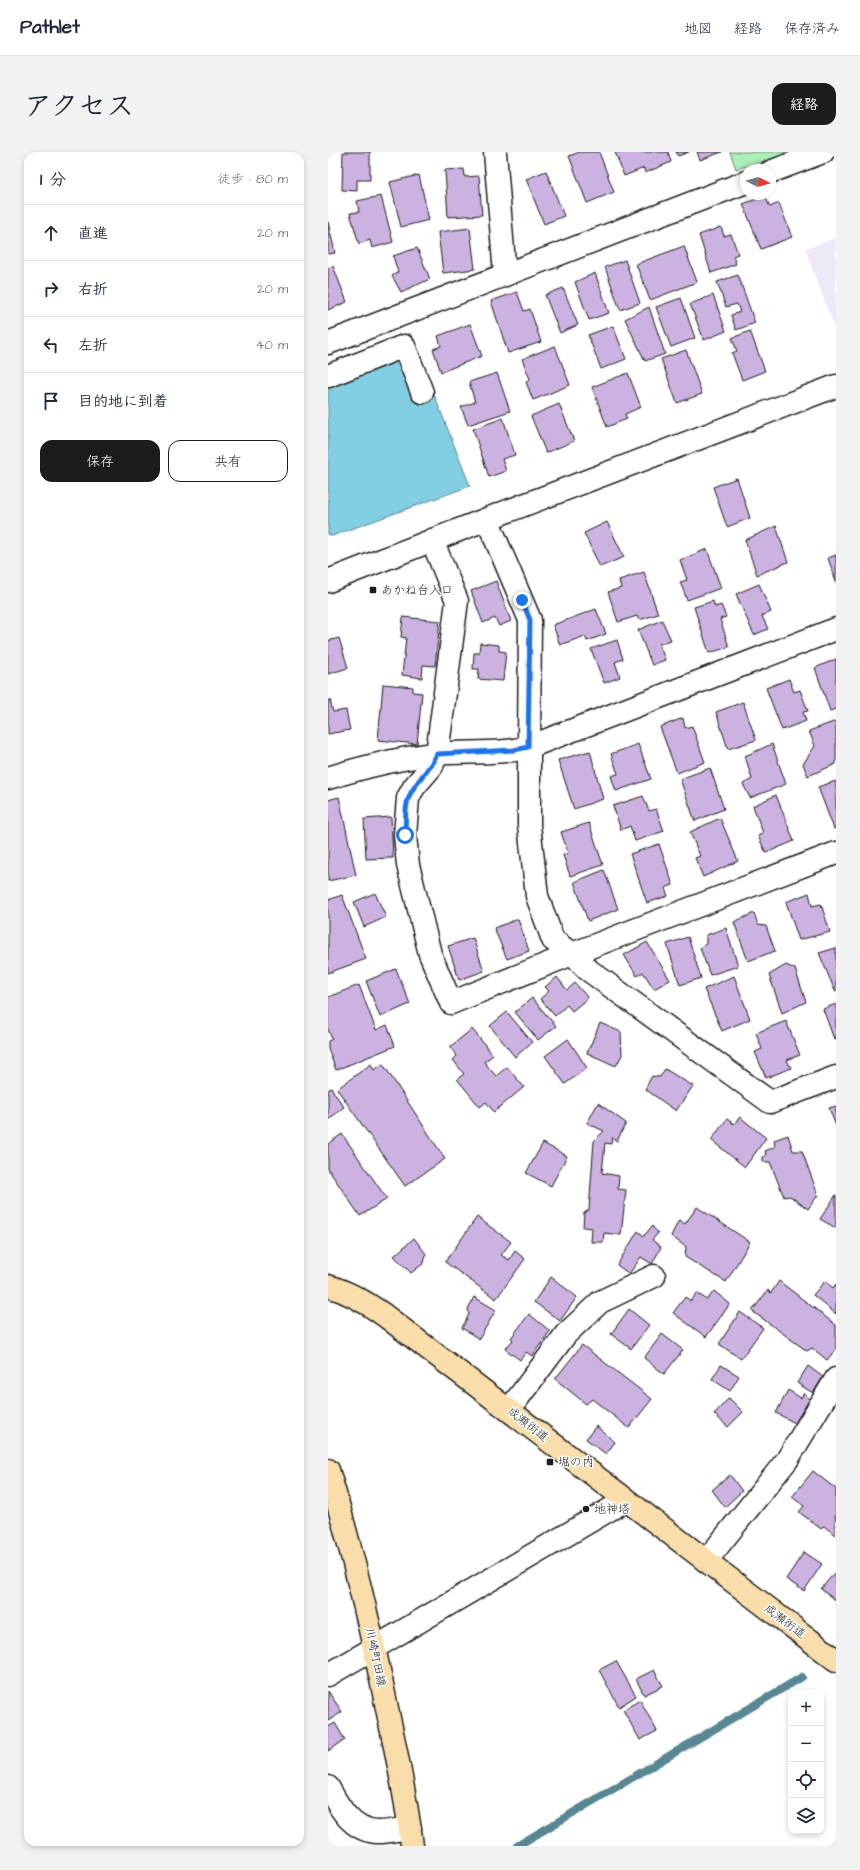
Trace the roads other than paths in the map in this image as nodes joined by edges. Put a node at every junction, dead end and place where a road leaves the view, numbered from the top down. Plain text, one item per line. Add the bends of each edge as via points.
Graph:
1 (495, 152) edge
2 (823, 152) edge
3 (776, 170) edge
4 (740, 184) edge
5 (505, 275) junction
6 (328, 343) edge
7 (328, 376) edge
8 (836, 386) edge
9 (422, 392) dead end
10 (487, 519) junction
11 (432, 540) junction
12 (328, 582) edge
13 (836, 629) edge
14 (528, 747) junction
15 (437, 754) junction
16 (328, 778) edge
17 (836, 852) edge
18 (572, 954) junction
19 (836, 1077) edge
20 (654, 1276) dead end
21 (328, 1286) edge
22 (836, 1379) edge
23 (510, 1410) junction
24 (328, 1470) edge
25 (626, 1500) junction
26 (706, 1561) junction
27 (375, 1647) junction
28 (836, 1660) edge
29 (328, 1675) edge
30 (328, 1787) edge
31 (411, 1837) edge

1 - 5 street
2 - 3 street
4 - 5 street
5 - 6 street
7 - 9 street via 404,346
8 - 10 street
10 - 11 street
10 - 14 street via 530,620
11 - 12 street
11 - 15 street via 457,601
13 - 14 street
14 - 15 street
14 - 18 street via 529,825 537,896 553,940
15 - 16 street via 364,767
15 - 18 street via 432,766 408,798 405,835 408,865 430,954 451,1003
17 - 18 street
18 - 19 street via 587,969 770,1102
20 - 23 street via 600,1302 566,1334
21 - 23 main road, 成瀬街道 via 364,1300
22 - 26 street via 787,1460
23 - 25 main road, 成瀬街道
24 - 27 main road, 川崎町田線
25 - 26 main road, 成瀬街道
25 - 27 street
26 - 28 main road, 成瀬街道
27 - 29 street
27 - 31 main road, 川崎町田線
30 - 31 street via 341,1810 355,1826

